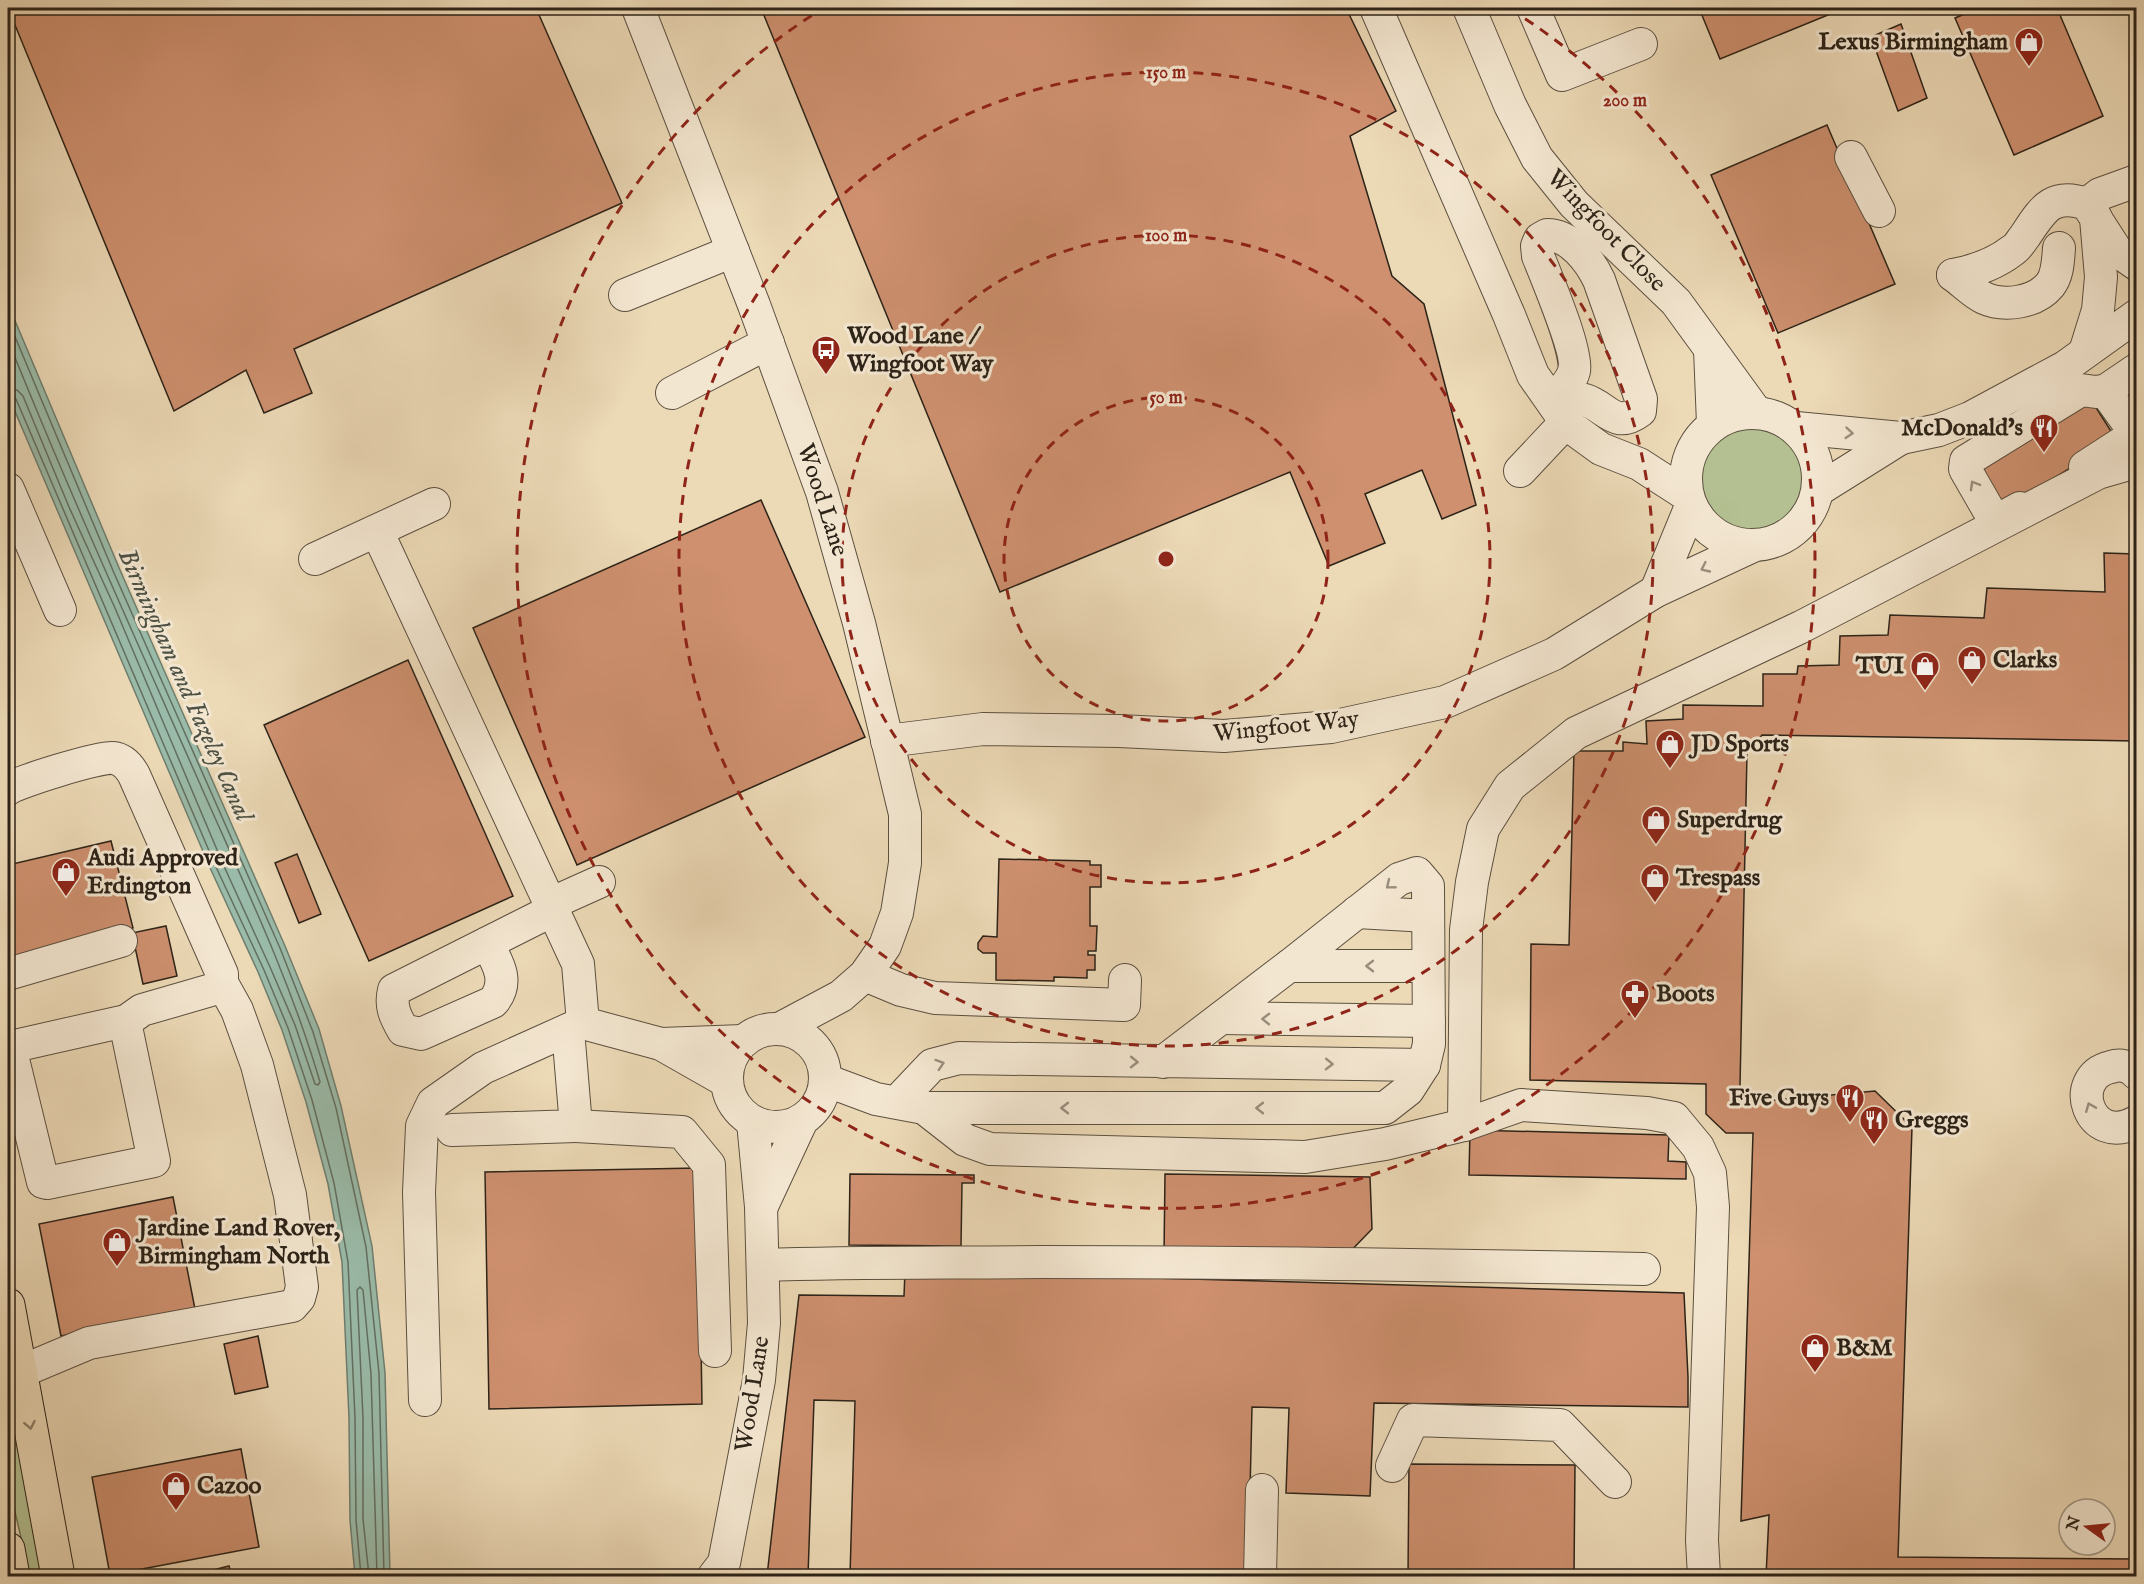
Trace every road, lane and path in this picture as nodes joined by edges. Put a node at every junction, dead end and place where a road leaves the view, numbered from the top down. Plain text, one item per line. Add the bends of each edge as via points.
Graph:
1 (638, 8) edge
2 (1376, 8) edge
3 (1469, 8) edge
4 (1533, 8) edge
5 (1641, 44) dead end
6 (1851, 157) dead end
7 (2136, 181) edge
8 (1879, 211) dead end
9 (2091, 211) junction
10 (2059, 248) dead end
11 (733, 251) junction
12 (2136, 264) edge
13 (625, 295) dead end
14 (2136, 316) edge
15 (768, 343) junction
16 (1710, 349) junction
17 (2085, 352) junction
18 (2136, 370) edge
19 (2105, 391) junction
20 (672, 393) dead end
21 (1563, 402) junction
22 (1756, 412) junction
23 (1713, 424) junction
24 (1796, 428) junction
25 (2136, 434) edge
26 (1901, 438) junction
27 (1688, 459) junction
28 (2136, 462) edge
29 (1639, 464) junction
30 (1520, 471) dead end
31 (8, 489) edge
32 (1818, 490) junction
33 (1689, 500) junction
34 (434, 504) dead end
35 (377, 531) junction
36 (1755, 545) junction
37 (315, 559) dead end
38 (1656, 591) junction
39 (60, 610) dead end
40 (887, 741) junction
41 (8, 789) edge
42 (599, 882) dead end
43 (551, 907) junction
44 (1357, 912) junction
45 (1428, 916) junction
46 (121, 942) dead end
47 (487, 942) dead end
48 (1289, 966) junction
49 (1428, 966) junction
50 (8, 974) edge
51 (866, 975) junction
52 (1125, 980) dead end
53 (222, 983) junction
54 (841, 996) junction
55 (1221, 1018) junction
56 (1429, 1021) junction
57 (124, 1022) junction
58 (575, 1026) junction
59 (781, 1029) junction
60 (743, 1041) junction
61 (662, 1044) junction
62 (9, 1048) edge
63 (1163, 1062) junction
64 (1424, 1065) junction
65 (2136, 1073) edge
66 (726, 1081) junction
67 (817, 1092) junction
68 (899, 1103) junction
69 (753, 1122) junction
70 (2136, 1122) edge
71 (1464, 1125) junction
72 (576, 1126) junction
73 (452, 1130) dead end
74 (761, 1207) junction
75 (763, 1265) junction
76 (1644, 1269) dead end
77 (8, 1305) edge
78 (715, 1351) dead end
79 (20, 1372) junction
80 (425, 1400) dead end
81 (1392, 1466) dead end
82 (1615, 1482) dead end
83 (1262, 1490) dead end
84 (8, 1550) edge
85 (13, 1576) edge
86 (58, 1576) edge
87 (714, 1576) edge
88 (1260, 1576) edge
89 (1704, 1576) edge

1 - 11 street, Wood Lane
2 - 21 street via 1533,375
3 - 16 street, Wingfoot Close via 1537,158 1574,204 1676,302
4 - 5 street via 1562,75
6 - 8 street
7 - 9 street via 2100,194
9 - 10 street via 2072,198 2056,201 2043,210 2016,249 1995,263 1953,275 1984,298 2015,303 2032,298 2050,285 2058,267
9 - 12 street via 2116,250
9 - 17 street via 2101,277 2098,310
11 - 13 street
11 - 15 street, Wood Lane
14 - 17 street
15 - 20 street
15 - 40 street, Wood Lane via 822,492
16 - 22 street, Wingfoot Close
16 - 23 street
17 - 26 street via 2065,367 1970,418
18 - 19 street
19 - 25 street
25 -> 19 street via 2008,516 1998,520 1992,516 1965,469 1966,461 2081,390
21 - 21 street via 1575,366 1538,256 1537,246 1547,235 1572,246 1592,266 1642,404 1640,411 1622,419 1584,400
21 - 29 street via 1601,449
21 - 30 street
22 - 23 street via 1734,414
22 - 24 street via 1778,417
23 - 27 street
24 -> 26 street
24 - 32 street via 1810,446 1818,467
26 - 32 street
27 - 29 street
27 - 33 street via 1685,477
28 - 71 street via 2098,472 1801,627 1576,733 1510,786 1483,829 1469,906
29 - 33 street
31 - 39 street
32 - 36 street via 1810,511 1796,528 1777,540
33 - 36 street via 1702,523 1717,536
33 - 38 street
34 - 35 street
35 - 37 street
35 - 43 street
36 -> 38 street, Wingfoot Way
38 - 40 street, Wingfoot Way via 1554,654 1445,702 1331,727 1224,736 983,729
40 - 51 street, Wood Lane via 905,814 905,863 897,913 885,946
41 - 53 street via 103,758 120,759 128,765 222,974
42 - 43 street
43 - 47 street
43 - 58 street via 578,964
44 - 45 street
45 -> 44 street via 1428,886 1417,873 1399,879
44 - 48 street
45 - 49 street
46 - 50 street
49 -> 48 street
48 - 55 street
49 - 56 street
51 - 52 street via 901,990 935,998 1124,1005
51 - 54 street, Wood Lane
53 - 57 street via 218,988 142,1010
53 - 79 street via 237,1010 257,1065 290,1195 302,1287 299,1298 292,1306 89,1343
54 - 59 street, Wood Lane
54 - 67 street, Wood Lane
56 -> 55 street
55 - 63 street
56 - 64 street
57 - 62 street
57 - 62 street via 153,1162 43,1182
58 - 61 street
58 - 72 street
58 - 80 street via 483,1068 433,1103 422,1126 419,1192
59 - 60 street via 761,1031
59 - 67 street via 795,1032 817,1050
60 - 61 street
60 - 66 street via 727,1066
61 - 66 street
63 -> 64 street
68 -> 63 street via 932,1065 958,1058
64 -> 68 street via 1408,1090 1385,1108
70 -> 65 street via 2127,1127 2106,1126 2096,1120 2086,1096 2091,1080 2105,1068 2120,1065
66 - 69 street via 739,1112
67 - 68 street
67 - 69 street via 786,1126 769,1127
67 - 74 street, Wood Lane
68 - 71 street via 965,1140 990,1149 1305,1157 1385,1144
69 - 74 street, Wood Lane
71 - 89 street via 1521,1105 1647,1113 1674,1118 1698,1147 1710,1173 1713,1207
72 - 73 street
72 - 78 street via 682,1132 709,1165
74 - 75 street, Wood Lane
75 - 76 street via 1108,1261
75 - 87 street, Wood Lane via 764,1323 759,1380 724,1563
77 - 79 highway
79 -> 86 highway
81 - 82 street via 1413,1420 1560,1425
83 - 88 street
84 - 85 highway

